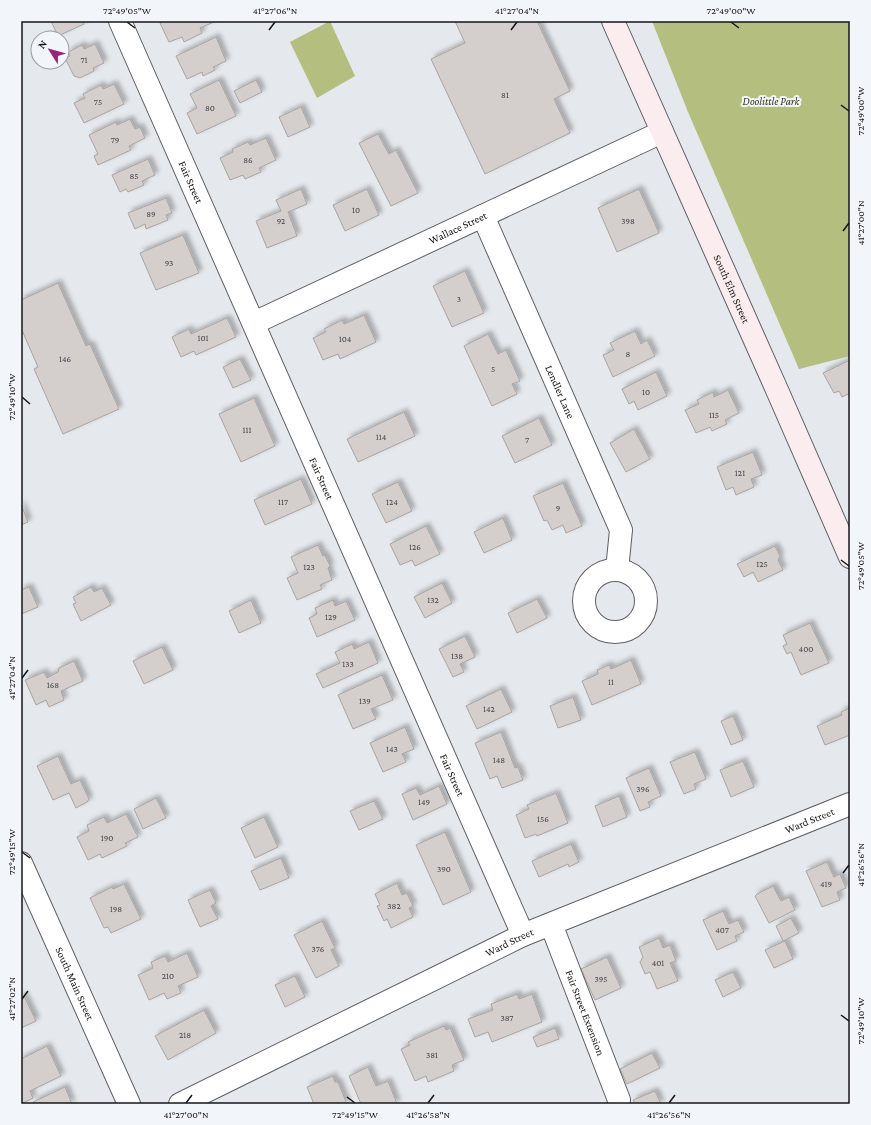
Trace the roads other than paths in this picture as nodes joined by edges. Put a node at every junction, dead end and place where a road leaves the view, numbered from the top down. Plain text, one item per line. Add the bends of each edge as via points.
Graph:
1 (120, 21) edge
2 (613, 21) edge
3 (662, 132) junction
4 (483, 216) junction
5 (254, 323) junction
6 (850, 556) edge
7 (617, 570) dead end
8 (850, 804) edge
9 (21, 863) edge
10 (551, 924) junction
11 (523, 935) junction
12 (619, 1100) dead end
13 (129, 1104) edge
14 (180, 1104) edge

1 - 5 street, Fair Street
2 - 3 main road, South Elm Street
3 - 4 street, Wallace Street
3 - 6 main road, South Elm Street
4 - 5 street, Wallace Street
4 - 7 street, Lendler Lane via 621,530
5 - 11 street, Fair Street
8 - 10 street, Ward Street
9 - 13 street, South Main Street
10 - 11 street, Ward Street
10 - 12 street, Fair Street Extension
11 - 14 street, Ward Street

